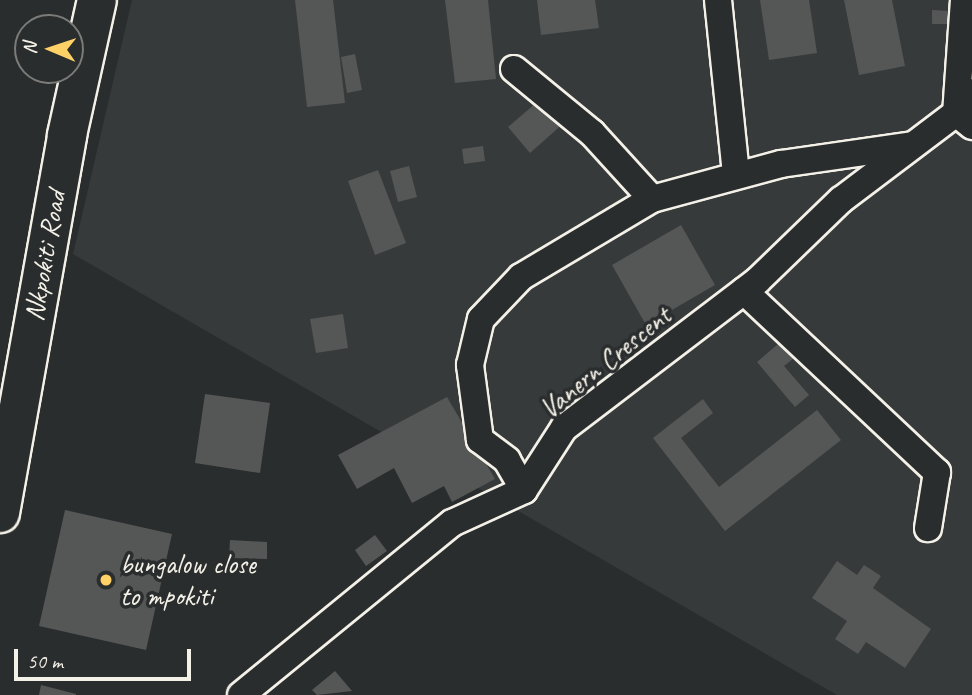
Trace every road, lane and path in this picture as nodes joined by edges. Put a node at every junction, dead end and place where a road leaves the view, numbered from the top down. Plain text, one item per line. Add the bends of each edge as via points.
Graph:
1 (97, 0) edge
2 (718, 0) edge
3 (964, 0) edge
4 (514, 69) dead end
5 (967, 110) edge
6 (915, 144) junction
7 (736, 173) junction
8 (652, 199) junction
9 (744, 291) junction
10 (524, 490) junction
11 (0, 513) edge
12 (928, 528) dead end
13 (244, 693) edge

1 - 11 main road, Nkpokiti Road via 67,135
2 - 7 street
3 - 5 street
4 - 8 street via 592,132
5 - 6 street, Vanern Crescent
6 - 7 street
6 - 9 street, Vanern Crescent via 841,201
7 - 8 street
8 - 10 street via 521,276 481,319 470,365 480,440 506,460
9 - 10 street, Vanern Crescent via 565,428
9 - 12 street via 937,472
10 - 13 street via 452,523

